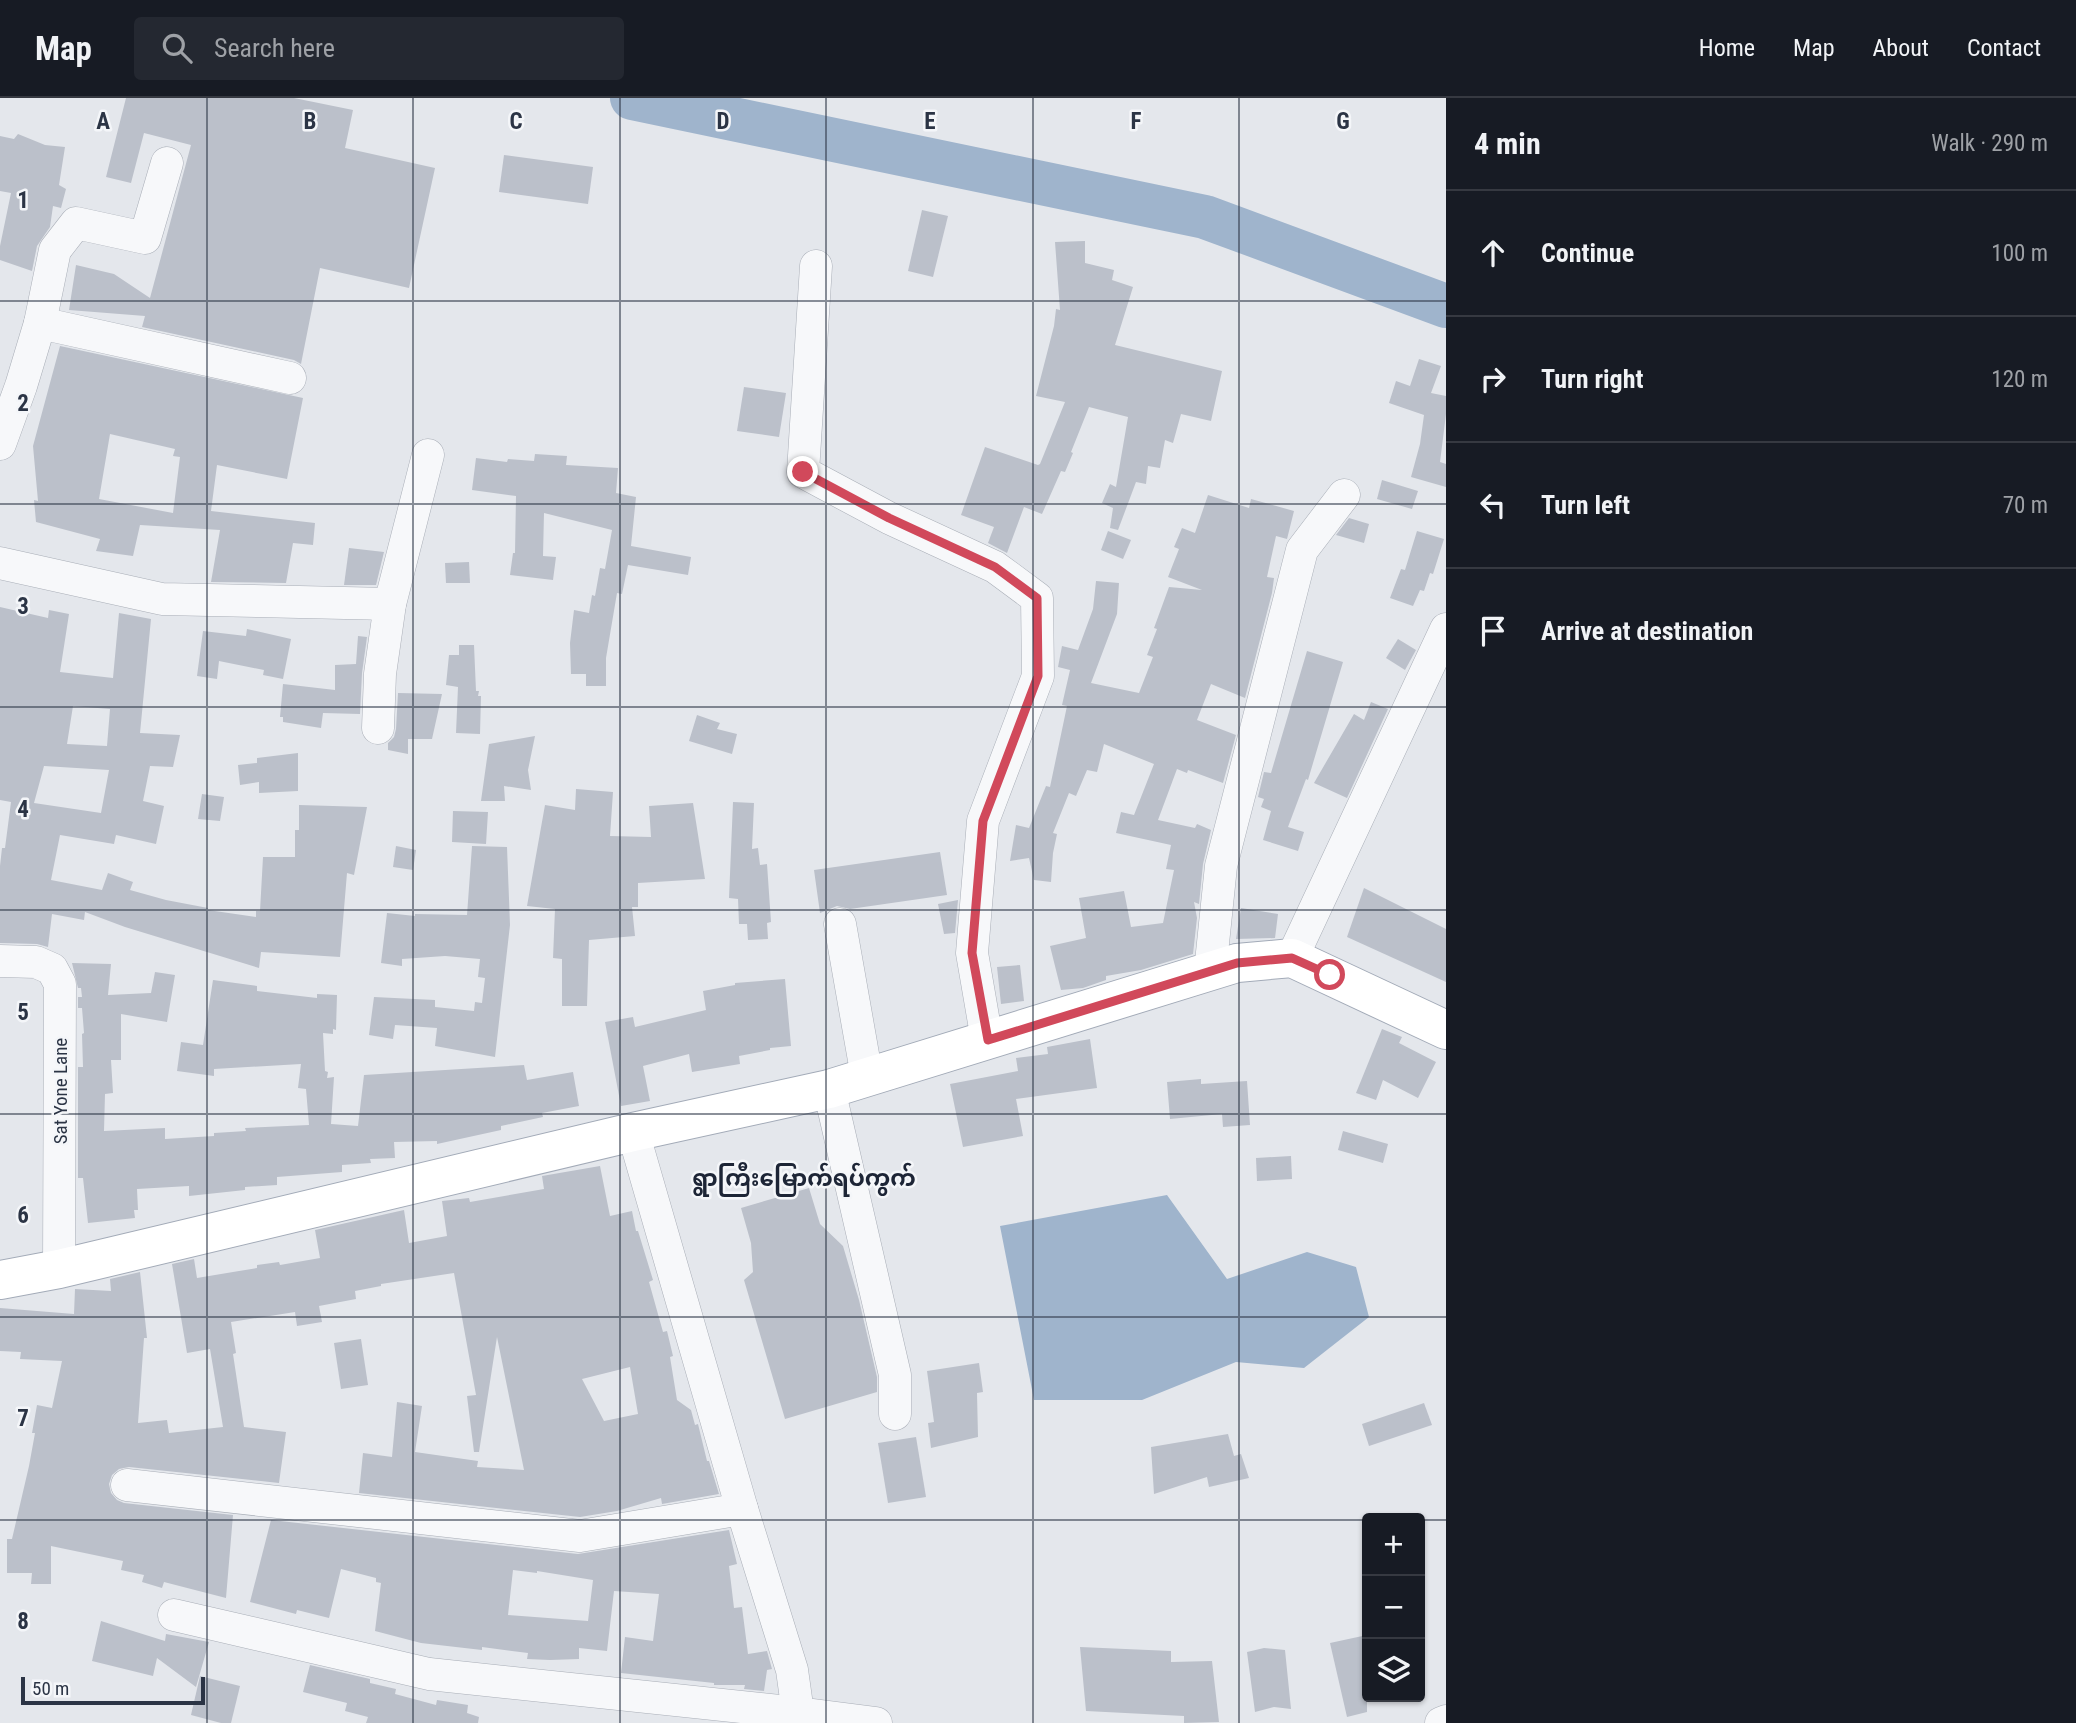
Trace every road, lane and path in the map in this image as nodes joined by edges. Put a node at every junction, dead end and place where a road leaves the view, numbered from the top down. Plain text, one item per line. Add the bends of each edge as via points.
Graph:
1 (167, 163) dead end
2 (816, 266) dead end
3 (40, 323) junction
4 (290, 378) dead end
5 (0, 444) edge
6 (428, 455) dead end
7 (1343, 495) dead end
8 (0, 563) edge
9 (390, 604) junction
10 (1446, 629) edge
11 (378, 728) dead end
12 (840, 924) dead end
13 (1292, 958) junction
14 (0, 961) edge
15 (1210, 972) junction
16 (1446, 1030) edge
17 (988, 1040) junction
18 (867, 1077) junction
19 (830, 1089) junction
20 (633, 1132) junction
21 (59, 1269) junction
22 (0, 1280) edge
23 (895, 1414) dead end
24 (127, 1485) dead end
25 (742, 1509) junction
26 (174, 1615) dead end
27 (797, 1718) edge
28 (1446, 1721) edge
29 (876, 1723) edge
30 (1441, 1723) edge

1 - 3 street via 145,238 76,223 55,250
2 - 17 street via 803,472 995,567 1037,598 1038,676 983,821 972,953
3 - 4 street
3 - 5 street
6 - 9 street
7 - 15 street via 1302,550 1221,866
8 - 9 street via 162,600
9 - 11 street
10 - 13 street
12 - 18 street
13 - 15 main road via 1237,963
13 - 16 main road
14 - 21 street, Sat Yone Lane via 36,962 51,969 60,984
15 - 17 main road
17 - 18 main road
18 - 19 main road
19 - 20 main road
19 - 23 street via 895,1375
20 - 21 main road
20 - 25 street
21 - 22 main road
24 - 25 street via 580,1536
25 - 27 street via 792,1670
26 - 27 street via 429,1674
27 - 29 street
28 - 30 street

